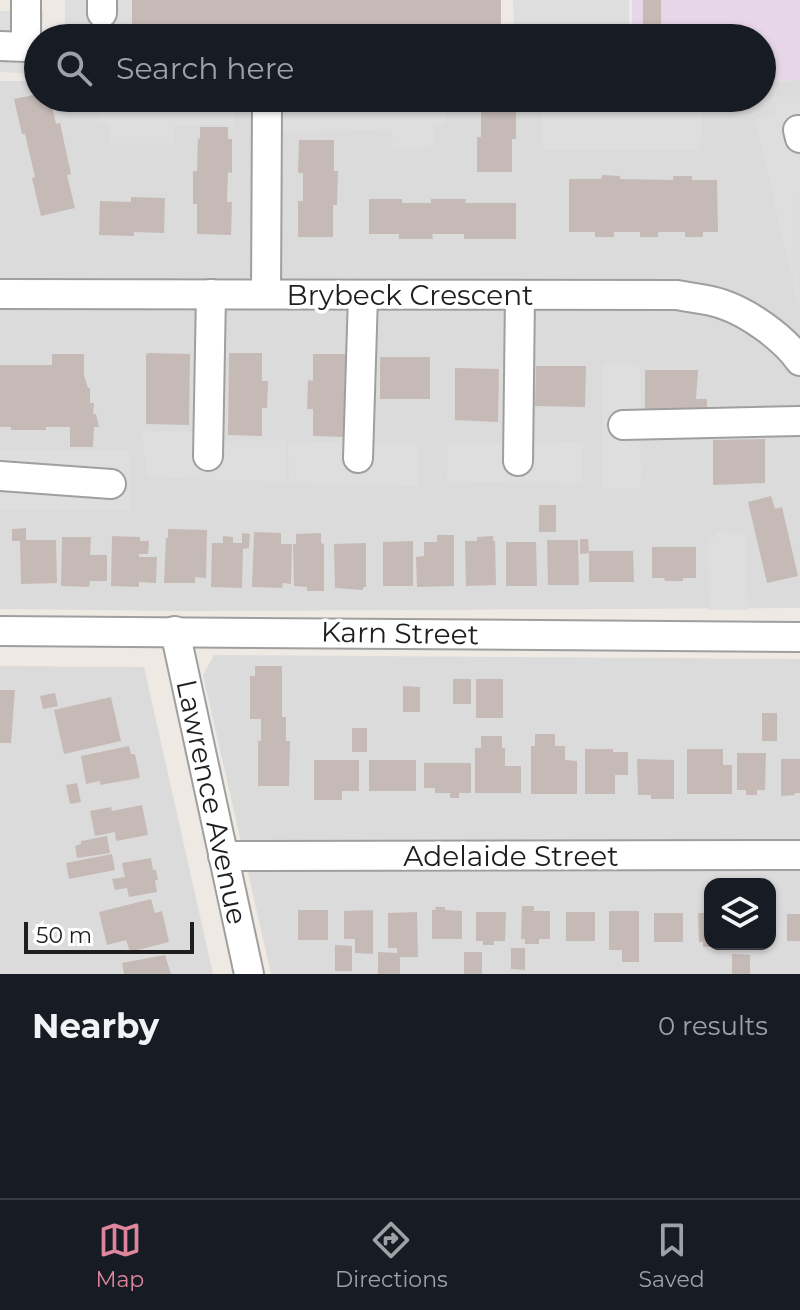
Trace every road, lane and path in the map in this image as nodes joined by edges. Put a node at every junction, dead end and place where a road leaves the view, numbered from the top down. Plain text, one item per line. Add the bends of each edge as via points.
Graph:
1 (26, 0) edge
2 (26, 24) edge
3 (0, 46) edge
4 (24, 47) edge
5 (267, 112) edge
6 (800, 130) edge
7 (800, 138) edge
8 (0, 294) edge
9 (211, 294) junction
10 (266, 294) junction
11 (363, 295) junction
12 (520, 295) junction
13 (798, 353) edge
14 (800, 421) edge
15 (623, 425) dead end
16 (208, 456) dead end
17 (358, 458) dead end
18 (518, 461) dead end
19 (0, 476) edge
20 (111, 484) dead end
21 (0, 631) edge
22 (175, 631) junction
23 (800, 637) edge
24 (800, 855) edge
25 (223, 856) junction
26 (249, 974) edge

1 - 2 street
3 - 4 street
5 - 10 street
6 - 7 street
8 - 9 street, Brybeck Crescent
9 - 10 street, Brybeck Crescent
9 - 16 street
10 - 11 street, Brybeck Crescent
11 - 12 street, Brybeck Crescent
11 - 17 street
12 - 13 street, Brybeck Crescent via 677,295 722,303 763,325
12 - 18 street
14 - 15 street
19 - 20 street
21 - 22 street, Karn Street
22 - 23 street, Karn Street
22 - 25 street, Lawrence Avenue
24 - 25 street, Adelaide Street
25 - 26 street, Lawrence Avenue

